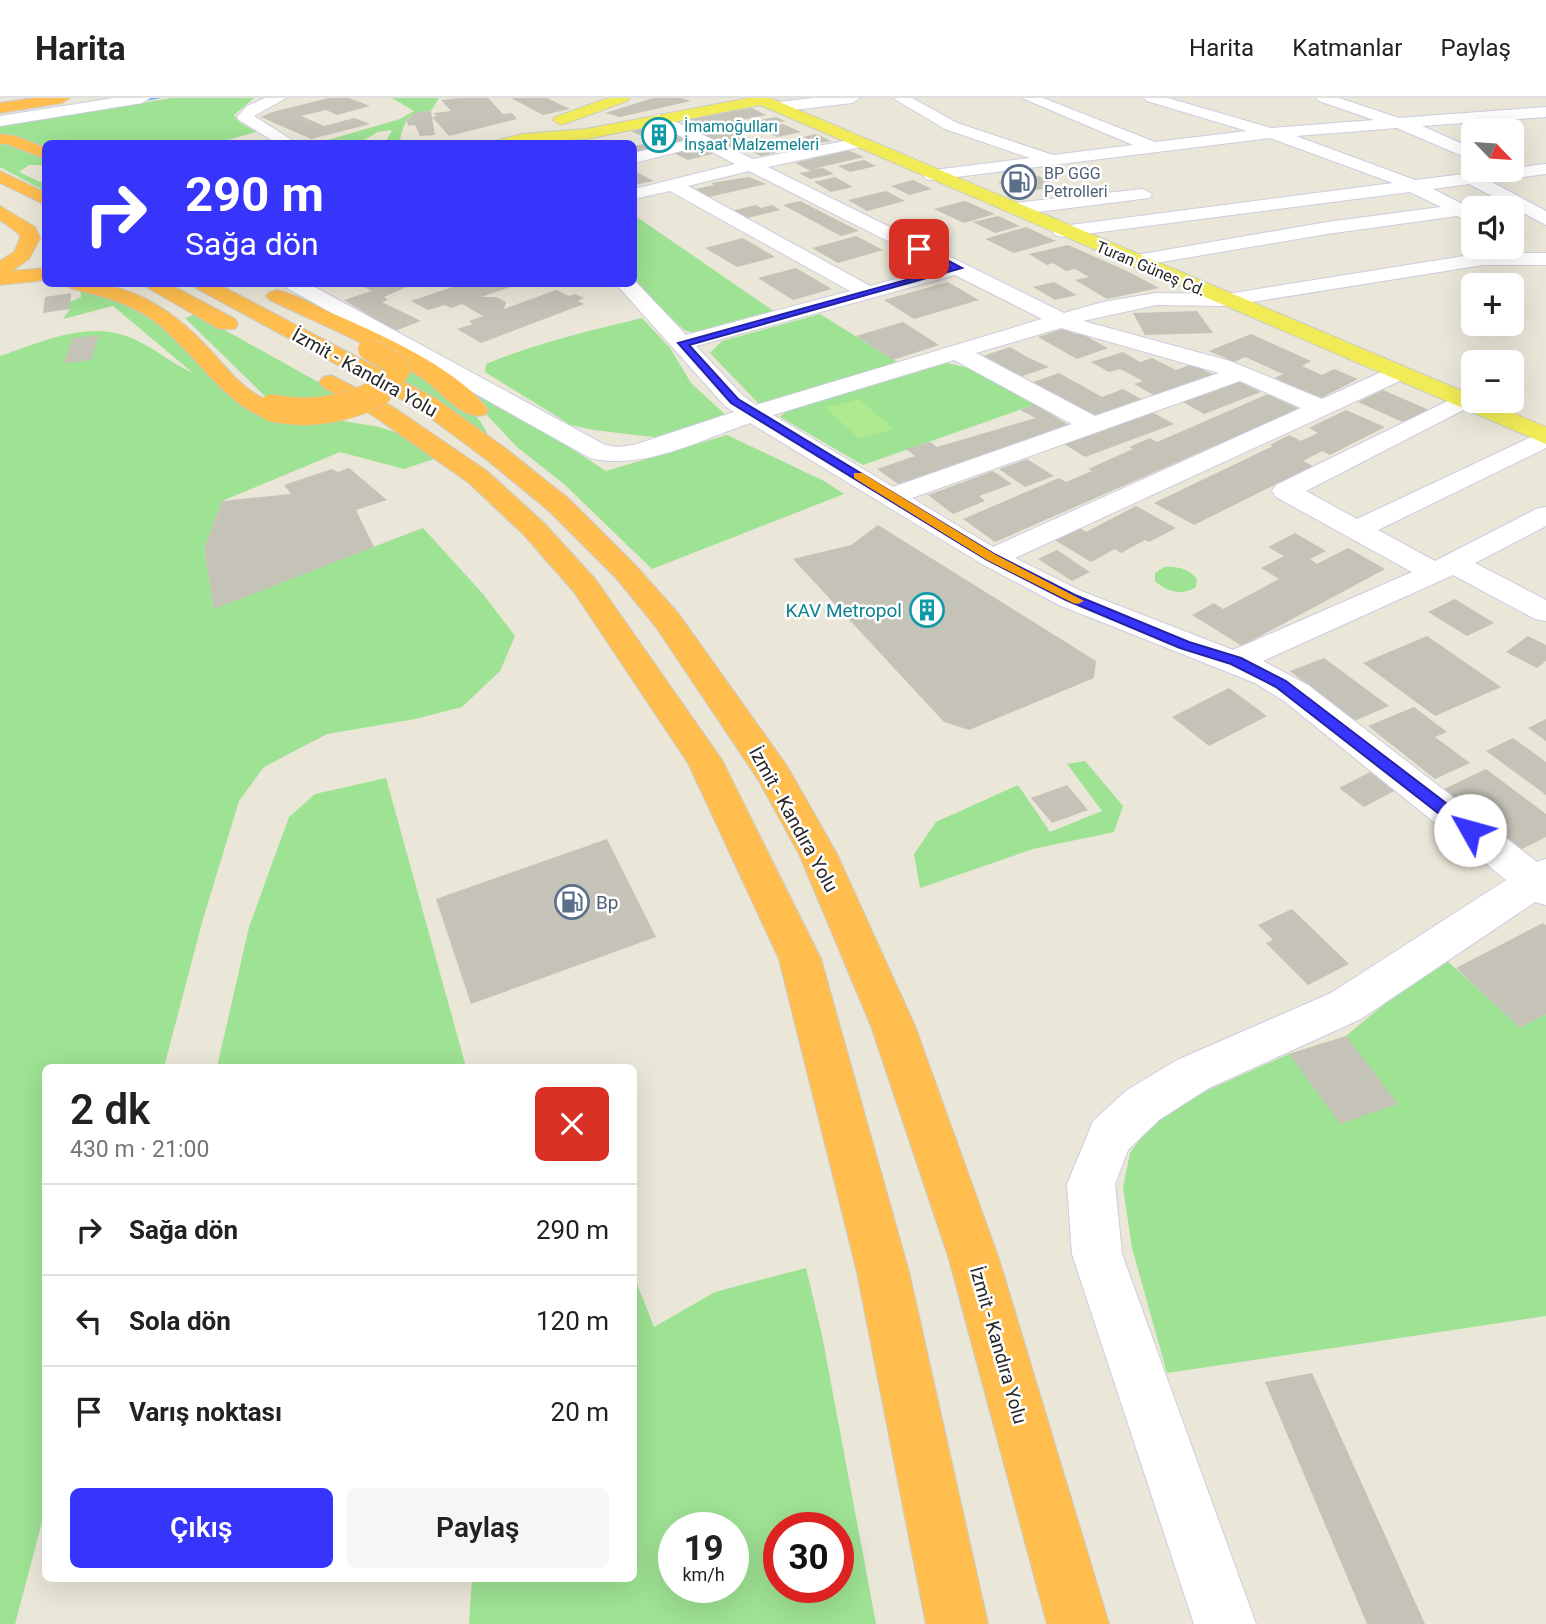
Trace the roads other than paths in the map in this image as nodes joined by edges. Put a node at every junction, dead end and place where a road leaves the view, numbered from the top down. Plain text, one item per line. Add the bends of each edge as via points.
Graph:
1 (23, 98) edge
2 (62, 98) edge
3 (119, 98) edge
4 (142, 98) edge
5 (278, 98) edge
6 (852, 98) edge
7 (901, 98) edge
8 (1030, 98) edge
9 (1152, 98) edge
10 (1324, 98) edge
11 (613, 99) edge
12 (0, 101) edge
13 (1494, 101) dead end
14 (765, 102) edge
15 (0, 108) edge
16 (1541, 115) edge
17 (0, 119) edge
18 (659, 119) junction
19 (1395, 122) junction
20 (1271, 133) junction
21 (5, 139) edge
22 (283, 140) edge
23 (503, 140) edge
24 (514, 140) edge
25 (703, 141) junction
26 (859, 142) junction
27 (1153, 147) junction
28 (1461, 150) edge
29 (42, 153) edge
30 (637, 157) edge
31 (1053, 160) junction
32 (751, 165) junction
33 (1369, 166) junction
34 (1329, 171) dead end
35 (1524, 172) edge
36 (1542, 172) edge
37 (932, 175) junction
38 (0, 176) edge
39 (1461, 179) edge
40 (1478, 182) edge
41 (671, 184) junction
42 (1416, 186) junction
43 (1167, 191) dead end
44 (637, 193) edge
45 (42, 198) edge
46 (3, 203) edge
47 (1013, 209) junction
48 (1461, 211) edge
49 (1461, 215) edge
50 (1546, 219) edge
51 (40, 231) edge
52 (1062, 231) junction
53 (6, 244) dead end
54 (1524, 248) edge
55 (1546, 259) edge
56 (1132, 261) junction
57 (0, 265) edge
58 (958, 268) junction
59 (0, 271) edge
60 (42, 275) edge
61 (0, 280) edge
62 (42, 280) edge
63 (90, 287) edge
64 (131, 287) edge
65 (171, 287) edge
66 (240, 287) edge
67 (259, 287) edge
68 (299, 287) edge
69 (629, 287) edge
70 (193, 291) edge
71 (869, 293) junction
72 (1227, 300) junction
73 (1061, 320) junction
74 (682, 343) junction
75 (956, 352) junction
76 (1240, 373) junction
77 (1396, 374) junction
78 (1461, 401) edge
79 (1461, 402) edge
80 (1322, 408) junction
81 (1490, 413) edge
82 (754, 414) junction
83 (1095, 426) junction
84 (1546, 437) edge
85 (421, 438) junction
86 (526, 479) junction
87 (893, 496) junction
88 (1546, 515) edge
89 (1356, 530) junction
90 (992, 558) junction
91 (1444, 568) junction
92 (1546, 612) edge
93 (1236, 661) junction
94 (1542, 882) edge
95 (1019, 1413) junction
96 (957, 1624) edge
97 (1078, 1624) edge
98 (1091, 1624) edge
99 (1225, 1624) edge

1 - 12 highway
2 - 15 highway
3 - 17 street
4 - 17 street
5 - 22 street via 252,108 245,117
6 - 14 street
7 - 31 street via 951,126
8 - 27 street
9 - 20 street
10 - 19 street
11 - 23 main road
13 - 16 street
14 - 18 main road
14 - 26 main road, Turan Güneş Cd.
16 - 19 street
18 - 24 main road via 586,134
18 - 25 street
19 - 20 street
19 - 28 street
20 - 27 street
20 - 33 street
21 - 29 highway
25 - 30 street
25 - 32 street
26 - 32 street
26 - 37 main road, Turan Güneş Cd.
27 - 31 street
31 - 37 street
32 - 41 street
32 - 58 street
33 - 34 street
33 - 42 street
35 - 36 street
37 - 47 main road, Turan Güneş Cd.
38 - 45 highway
39 - 42 street
40 - 50 street
41 - 44 street
41 - 71 street
42 - 48 street
42 - 52 street
43 - 47 street
46 - 51 highway
47 - 52 main road, Turan Güneş Cd.
49 - 56 street via 1327,228
51 - 59 highway via 30,238 22,256
52 - 56 main road, Turan Güneş Cd.
53 - 57 highway via 10,251
54 - 55 street
55 - 72 street via 1483,259
56 - 72 main road, Turan Güneş Cd.
58 - 71 street
58 - 73 street
60 - 61 highway
61 - 62 highway
63 - 85 highway via 117,293 155,312 240,395 264,411 285,416 338,416
64 - 66 highway, bridge via 188,325 252,394 272,408 305,413 337,408 396,380 399,370 394,363
65 - 70 highway
67 - 86 highway via 417,364 491,425
68 - 82 street via 600,452 638,452
69 - 74 street
70 - 85 highway, İzmit - Kandıra Yolu
70 - 86 highway, İzmit - Kandıra Yolu via 426,403
71 - 74 street
72 - 73 street via 1156,299
72 - 77 main road, Turan Güneş Cd.
73 - 75 street
73 - 76 street
74 - 82 street via 734,401
75 - 82 street
75 - 83 street
76 - 80 street
76 - 83 street
77 - 78 main road, Turan Güneş Cd.
77 - 80 street
79 - 89 street via 1286,491
80 - 90 street
81 - 84 main road, Turan Güneş Cd.
82 - 87 street
83 - 87 street
84 - 89 street
85 - 96 highway, İzmit - Kandıra Yolu via 478,477 534,528 585,586 704,760 800,958 883,1272
86 - 95 highway, İzmit - Kandıra Yolu via 559,505 667,620 774,775 818,854 893,1027 970,1246
87 - 90 street
88 - 91 street
89 - 91 street
90 - 93 street via 1070,598
91 - 92 street
91 - 93 street
93 - 94 street via 1296,693
94 - 99 street via 1346,1006 1193,1074 1143,1105 1110,1136 1091,1184 1097,1254
95 - 97 highway, İzmit - Kandıra Yolu
95 - 98 highway

